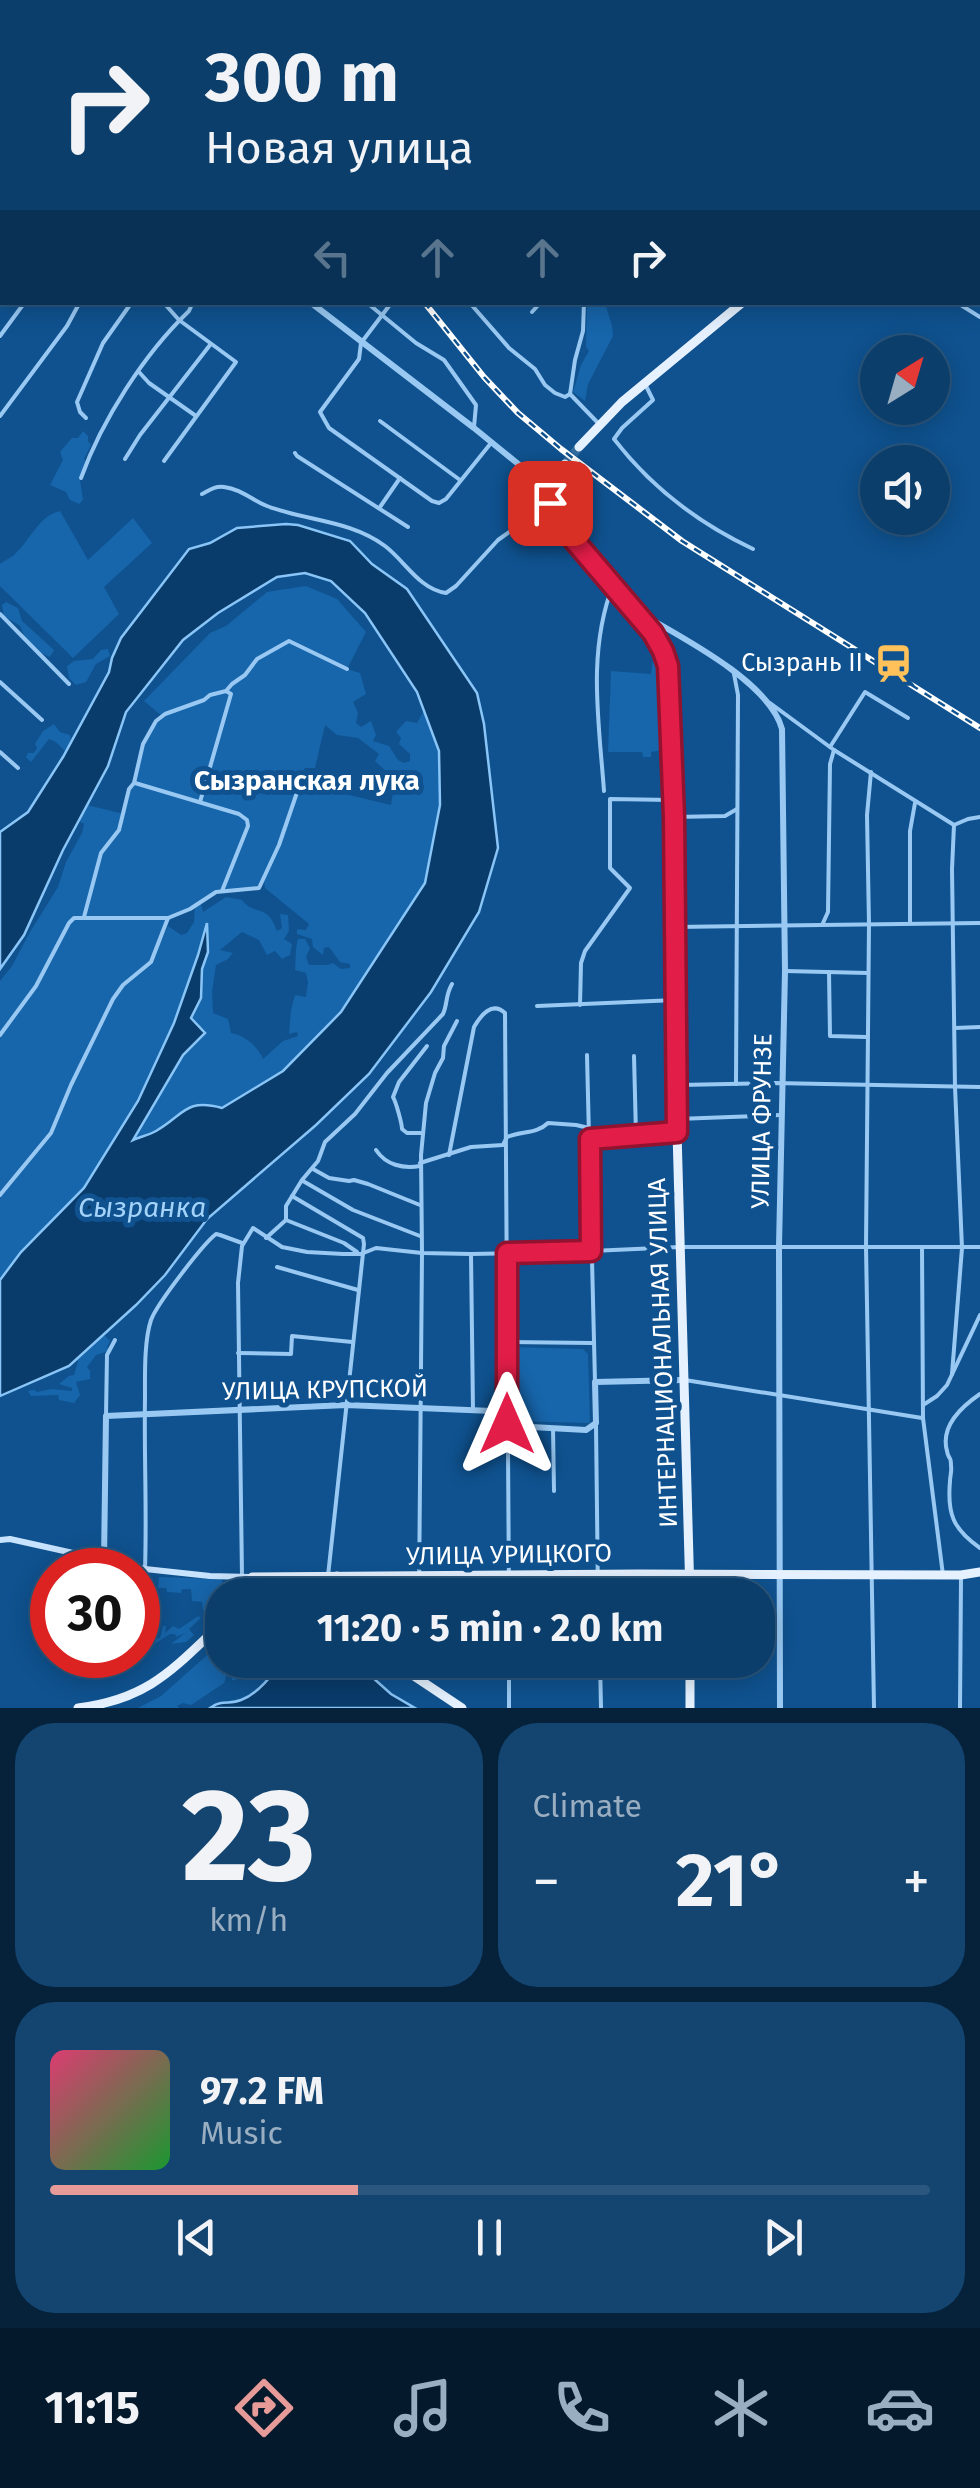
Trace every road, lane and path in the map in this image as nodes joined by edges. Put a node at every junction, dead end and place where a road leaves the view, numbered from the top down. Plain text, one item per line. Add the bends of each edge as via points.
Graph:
1 (23, 305) edge
2 (78, 305) edge
3 (130, 305) edge
4 (166, 305) edge
5 (191, 305) edge
6 (314, 305) edge
7 (369, 305) edge
8 (390, 305) edge
9 (474, 305) edge
10 (539, 305) edge
11 (584, 305) edge
12 (739, 305) edge
13 (532, 312) dead end
14 (382, 316) junction
15 (179, 320) junction
16 (0, 336) edge
17 (361, 342) junction
18 (210, 345) junction
19 (139, 372) junction
20 (646, 384) junction
21 (570, 394) junction
22 (170, 398) junction
23 (0, 416) edge
24 (196, 416) junction
25 (86, 418) dead end
26 (380, 421) dead end
27 (599, 424) junction
28 (474, 428) junction
29 (490, 443) junction
30 (578, 447) tunnel mouth
31 (295, 452) dead end
32 (126, 459) dead end
33 (164, 462) dead end
34 (565, 464) tunnel mouth
35 (81, 478) dead end
36 (400, 478) junction
37 (460, 480) junction
38 (550, 490) junction
39 (202, 494) dead end
40 (550, 503) junction
41 (379, 509) junction
42 (408, 528) dead end
43 (753, 548) dead end
44 (613, 586) junction
45 (0, 614) edge
46 (657, 629) junction
47 (346, 669) dead end
48 (733, 671) junction
49 (0, 682) edge
50 (69, 684) dead end
51 (226, 690) junction
52 (766, 700) junction
53 (908, 718) dead end
54 (42, 720) dead end
55 (832, 748) junction
56 (0, 752) edge
57 (18, 768) dead end
58 (871, 772) junction
59 (303, 774) dead end
60 (134, 783) junction
61 (604, 791) dead end
62 (673, 800) junction
63 (200, 802) junction
64 (915, 802) junction
65 (737, 809) junction
66 (674, 817) junction
67 (980, 817) edge
68 (954, 826) junction
69 (222, 891) junction
70 (84, 917) junction
71 (168, 918) junction
72 (953, 922) junction
73 (980, 922) edge
74 (910, 923) junction
75 (822, 924) junction
76 (869, 924) junction
77 (737, 926) junction
78 (784, 926) junction
79 (675, 927) junction
80 (784, 971) junction
81 (829, 972) junction
82 (868, 972) junction
83 (452, 984) dead end
84 (676, 1000) junction
85 (580, 1005) junction
86 (537, 1006) dead end
87 (457, 1021) dead end
88 (980, 1027) edge
89 (954, 1028) junction
90 (0, 1035) edge
91 (867, 1037) junction
92 (428, 1046) dead end
93 (586, 1056) dead end
94 (634, 1056) dead end
95 (736, 1084) junction
96 (782, 1084) junction
97 (676, 1085) junction
98 (867, 1086) junction
99 (955, 1087) junction
100 (980, 1087) edge
101 (782, 1115) junction
102 (677, 1119) junction
103 (589, 1129) junction
104 (677, 1132) junction
105 (422, 1133) junction
106 (636, 1135) junction
107 (507, 1137) junction
108 (590, 1139) junction
109 (376, 1150) dead end
110 (449, 1154) junction
111 (420, 1164) junction
112 (311, 1168) junction
113 (302, 1180) junction
114 (0, 1195) edge
115 (292, 1196) junction
116 (420, 1205) junction
117 (286, 1220) junction
118 (420, 1236) junction
119 (266, 1238) junction
120 (363, 1238) junction
121 (242, 1244) junction
122 (779, 1246) junction
123 (866, 1246) junction
124 (680, 1247) junction
125 (922, 1247) junction
126 (980, 1247) edge
127 (376, 1248) junction
128 (962, 1248) junction
129 (591, 1251) junction
130 (422, 1253) junction
131 (507, 1253) junction
132 (361, 1254) junction
133 (471, 1254) junction
134 (276, 1267) dead end
135 (358, 1290) junction
136 (980, 1314) edge
137 (115, 1340) dead end
138 (353, 1342) junction
139 (507, 1342) junction
140 (593, 1343) junction
141 (238, 1353) junction
142 (952, 1374) junction
143 (685, 1380) junction
144 (595, 1382) junction
145 (778, 1393) junction
146 (980, 1394) edge
147 (507, 1400) junction
148 (346, 1404) junction
149 (922, 1404) junction
150 (420, 1408) junction
151 (239, 1409) junction
152 (870, 1409) junction
153 (473, 1410) junction
154 (492, 1411) junction
155 (145, 1415) junction
156 (106, 1416) junction
157 (923, 1418) junction
158 (596, 1422) junction
159 (507, 1424) junction
160 (554, 1428) junction
161 (554, 1491) dead end
162 (0, 1540) edge
163 (48, 1548) edge
164 (104, 1548) edge
165 (146, 1548) edge
166 (980, 1548) edge
167 (160, 1571) edge
168 (980, 1572) edge
169 (598, 1574) junction
170 (690, 1574) junction
171 (778, 1574) junction
172 (508, 1575) junction
173 (870, 1575) junction
174 (943, 1575) junction
175 (961, 1575) junction
176 (314, 1576) junction
177 (333, 1576) junction
178 (418, 1576) junction
179 (233, 1578) edge
180 (245, 1578) edge
181 (297, 1578) edge
182 (318, 1578) edge
183 (598, 1578) edge
184 (690, 1578) edge
185 (205, 1638) edge
186 (415, 1678) edge
187 (422, 1678) edge
188 (509, 1678) edge
189 (600, 1678) edge
190 (690, 1678) edge
191 (422, 1683) junction
192 (78, 1708) edge
193 (462, 1708) edge
194 (509, 1708) edge
195 (601, 1708) edge
196 (690, 1708) edge
197 (780, 1708) edge
198 (874, 1708) edge
199 (960, 1708) edge

1 - 16 street
2 - 23 street
3 - 25 street via 103,343 78,402
4 - 15 street
5 - 15 street
6 - 17 street
7 - 14 street
8 - 14 street
9 - 21 street via 542,382
10 - 13 street
11 - 21 street
12 - 20 main road
14 - 17 street
14 - 28 street via 444,360 476,405
15 - 18 street
15 - 19 street
17 - 28 street
17 - 36 street via 359,359 320,412 329,428
18 - 22 street
18 - 24 street via 236,362
19 - 22 street
19 - 35 street via 93,445
20 - 27 main road
20 - 43 street via 652,400 614,439 654,486
21 - 27 street
22 - 24 street
22 - 32 street
24 - 33 street
26 - 37 street
27 - 30 main road
28 - 29 street
29 - 37 street
29 - 38 street
31 - 41 street
34 - 38 main road
36 - 37 street via 439,503
36 - 41 street
38 - 40 main road
39 - 40 street via 228,488 270,507 353,528 446,593 498,540
40 - 44 main road, ИНТЕРНАЦИОНАЛЬНАЯ УЛИЦА
41 - 42 street
44 - 46 main road, ИНТЕРНАЦИОНАЛЬНАЯ УЛИЦА
44 - 61 street via 596,657
45 - 50 street
46 - 48 street, УЛИЦА ФРУНЗЕ
46 - 62 main road, ИНТЕРНАЦИОНАЛЬНАЯ УЛИЦА via 669,674
47 - 51 street via 289,641 257,659
48 - 52 street, УЛИЦА ФРУНЗЕ
48 - 65 street
49 - 54 street
51 - 60 street via 156,722
51 - 63 street via 231,694
52 - 55 street
52 - 78 street, УЛИЦА ФРУНЗЕ via 780,720 782,738
53 - 55 street via 865,692
55 - 58 street
55 - 75 street via 828,912
56 - 57 street
58 - 64 street
58 - 76 street
59 - 69 street via 259,888
60 - 63 street
60 - 70 street via 119,830 101,854
62 - 66 main road, ИНТЕРНАЦИОНАЛЬНАЯ УЛИЦА
62 - 85 street via 610,799 610,868 630,888 585,951
63 - 69 street via 240,814 248,826
64 - 68 street
64 - 74 street
65 - 66 street via 725,816
65 - 77 street
66 - 79 main road, ИНТЕРНАЦИОНАЛЬНАЯ УЛИЦА
67 - 68 street
68 - 72 street
69 - 71 street
70 - 71 street
70 - 90 street via 68,923 36,986
71 - 114 street via 152,962 113,999 51,1133
72 - 73 street
72 - 74 street
72 - 89 street
74 - 76 street
75 - 76 street
75 - 78 street
76 - 82 street
77 - 78 street
77 - 79 street
77 - 95 street
78 - 80 street, УЛИЦА ФРУНЗЕ
79 - 84 main road, ИНТЕРНАЦИОНАЛЬНАЯ УЛИЦА
80 - 81 street
80 - 96 street, УЛИЦА ФРУНЗЕ
81 - 82 street
81 - 91 street via 830,1036
82 - 91 street
83 - 112 street via 442,1014 325,1142
84 - 85 street
84 - 97 main road, ИНТЕРНАЦИОНАЛЬНАЯ УЛИЦА
85 - 86 street
87 - 105 street via 430,1088
88 - 89 street
89 - 99 street
91 - 98 street
92 - 105 street via 393,1097 402,1129
93 - 103 street
94 - 106 street
95 - 96 street
95 - 97 street
96 - 98 street
96 - 101 street, УЛИЦА ФРУНЗЕ
97 - 102 main road, ИНТЕРНАЦИОНАЛЬНАЯ УЛИЦА
98 - 99 street
98 - 123 street
99 - 100 street
99 - 128 street
101 - 102 street
101 - 122 street, УЛИЦА ФРУНЗЕ
102 - 104 main road, ИНТЕРНАЦИОНАЛЬНАЯ УЛИЦА
103 - 107 street via 548,1123
103 - 108 street
104 - 106 street
104 - 124 main road, ИНТЕРНАЦИОНАЛЬНАЯ УЛИЦА
105 - 111 street
106 - 108 street
107 - 110 street via 503,1145
107 - 110 street via 505,1014 495,1008 474,1027
107 - 131 street
108 - 129 street
109 - 111 street via 399,1166
110 - 111 street
111 - 116 street
112 - 113 street
112 - 116 street
113 - 115 street
113 - 118 street
115 - 117 street
115 - 120 street
116 - 118 street
117 - 119 street
117 - 132 street
118 - 130 street
119 - 121 street via 253,1228
119 - 132 street via 295,1250
120 - 127 street
120 - 132 street
121 - 141 street
121 - 155 street via 211,1238 153,1316
122 - 123 street
122 - 124 street
122 - 145 street, УЛИЦА ФРУНЗЕ
123 - 125 street
123 - 152 street
124 - 129 street
124 - 143 main road, ИНТЕРНАЦИОНАЛЬНАЯ УЛИЦА
125 - 128 street
125 - 149 street
126 - 128 street
127 - 130 street
127 - 132 street
128 - 142 street
129 - 131 street
129 - 140 street
130 - 133 street
130 - 150 street
131 - 133 street
131 - 139 street
132 - 135 street
133 - 153 street
134 - 135 street
135 - 138 street
136 - 142 street
137 - 156 street via 108,1354
138 - 141 street via 292,1336 291,1354
138 - 148 street
139 - 140 street
139 - 147 street
140 - 144 street
141 - 151 street
142 - 149 street
143 - 144 street
143 - 145 street
143 - 170 main road, ИНТЕРНАЦИОНАЛЬНАЯ УЛИЦА
144 - 158 street
145 - 152 street
145 - 171 street, УЛИЦА ФРУНЗЕ
146 - 166 street via 950,1424 946,1451 952,1520
147 - 154 street
147 - 159 street
148 - 150 street, УЛИЦА КРУПСКОЙ
148 - 151 street, УЛИЦА КРУПСКОЙ
148 - 177 street
149 - 157 street
150 - 153 street, УЛИЦА КРУПСКОЙ
150 - 178 street
151 - 155 street, УЛИЦА КРУПСКОЙ
151 - 180 street
152 - 157 street
152 - 173 street
153 - 154 street, УЛИЦА КРУПСКОЙ
154 - 159 street
155 - 156 street, УЛИЦА КРУПСКОЙ
155 - 165 street
156 - 164 street
157 - 174 street
158 - 160 street via 586,1430
158 - 169 street
159 - 160 street
159 - 172 street
160 - 161 street
162 - 163 main road
167 - 179 main road
168 - 175 main road, УЛИЦА УРИЦКОГО
169 - 170 main road, УЛИЦА УРИЦКОГО
169 - 172 main road, УЛИЦА УРИЦКОГО
169 - 183 street
170 - 171 main road, УЛИЦА УРИЦКОГО
170 - 184 main road, ИНТЕРНАЦИОНАЛЬНАЯ УЛИЦА
171 - 173 main road, УЛИЦА УРИЦКОГО
171 - 197 street, УЛИЦА ФРУНЗЕ
172 - 178 main road, УЛИЦА УРИЦКОГО
173 - 174 main road, УЛИЦА УРИЦКОГО
173 - 198 street
174 - 175 main road, УЛИЦА УРИЦКОГО
175 - 199 street
176 - 177 main road, УЛИЦА УРИЦКОГО
176 - 181 main road
176 - 182 main road
177 - 178 main road, УЛИЦА УРИЦКОГО
185 - 192 main road via 152,1685 119,1701
186 - 191 main road
187 - 191 street
188 - 194 street
189 - 195 street
190 - 196 main road
191 - 193 main road

